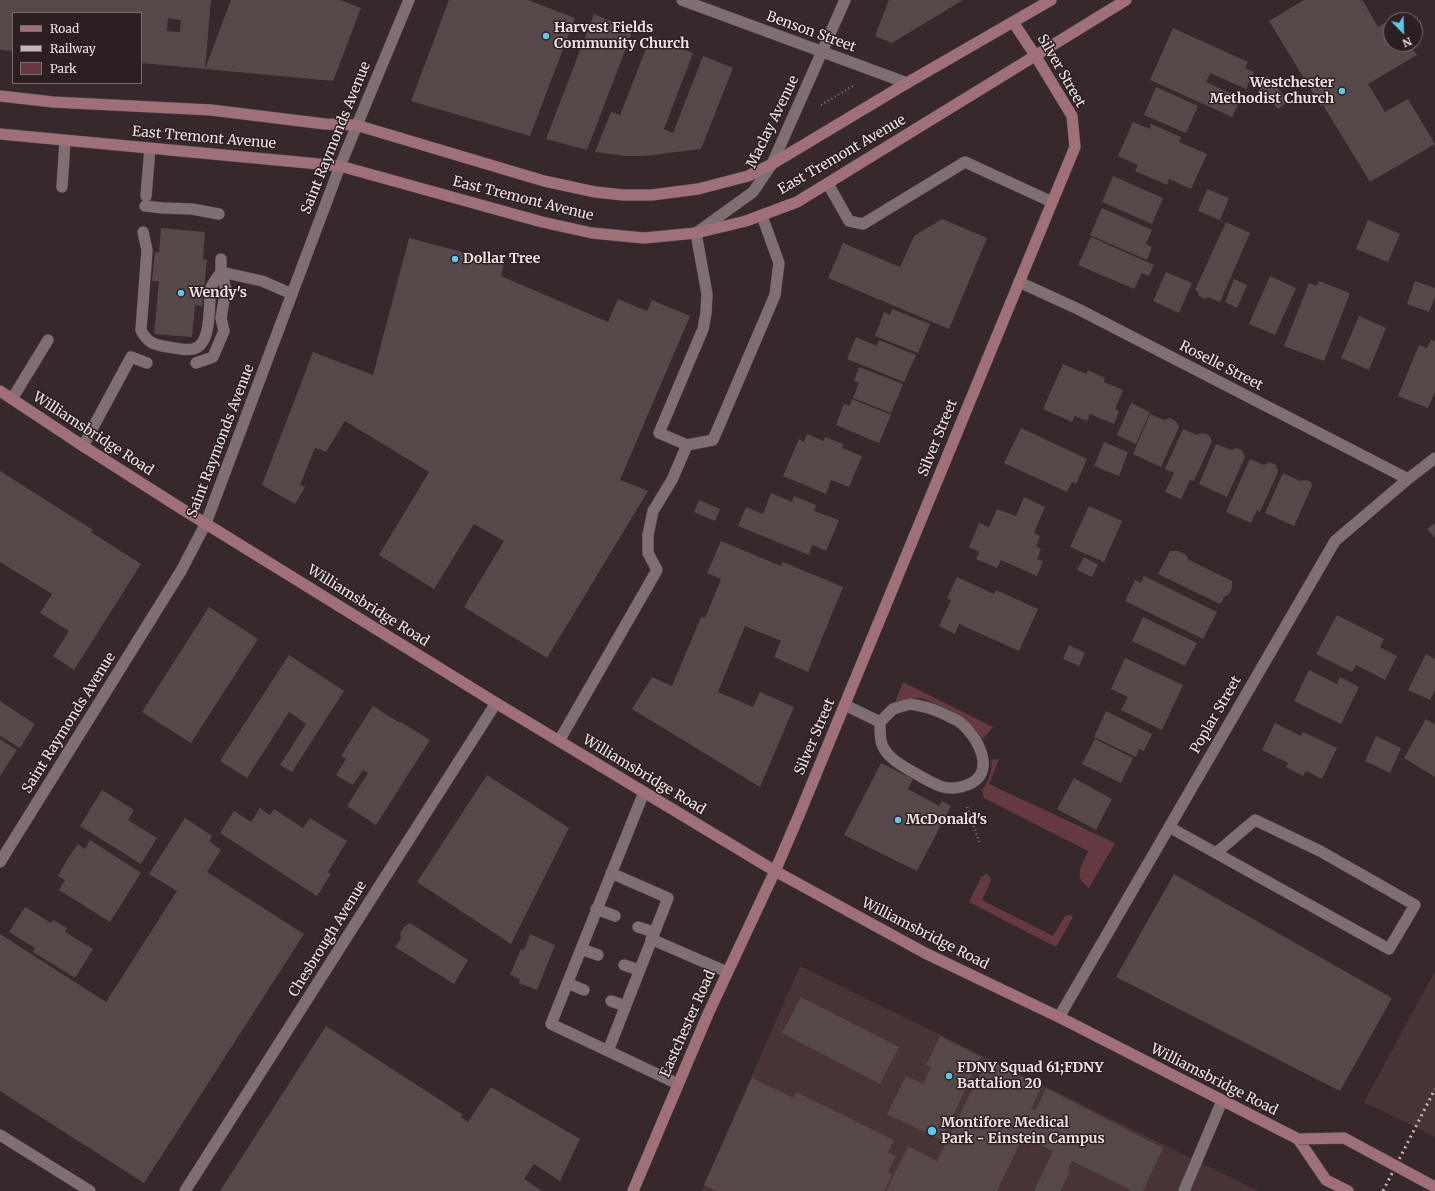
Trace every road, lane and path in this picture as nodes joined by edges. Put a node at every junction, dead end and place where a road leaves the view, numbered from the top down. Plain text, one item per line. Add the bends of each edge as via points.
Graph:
1 (409, 0) edge
2 (682, 0) edge
3 (845, 0) edge
4 (1051, 0) edge
5 (1126, 0) edge
6 (1013, 22) junction
7 (822, 52) junction
8 (1035, 55) junction
9 (858, 82) dead end
10 (907, 84) junction
11 (0, 96) edge
12 (816, 108) dead end
13 (356, 126) junction
14 (0, 134) edge
15 (65, 141) junction
16 (150, 148) junction
17 (772, 164) junction
18 (340, 166) junction
19 (828, 184) junction
20 (62, 187) dead end
21 (1052, 202) junction
22 (219, 214) dead end
23 (762, 216) junction
24 (143, 232) dead end
25 (696, 233) junction
26 (221, 259) dead end
27 (221, 272) junction
28 (1019, 282) junction
29 (292, 294) junction
30 (48, 340) dead end
31 (147, 363) dead end
32 (196, 363) dead end
33 (0, 391) edge
34 (12, 399) junction
35 (687, 445) junction
36 (83, 446) junction
37 (1435, 458) edge
38 (1408, 479) junction
39 (206, 524) junction
40 (496, 703) junction
41 (845, 705) junction
42 (880, 722) junction
43 (559, 741) junction
44 (961, 788) junction
45 (644, 792) junction
46 (1169, 827) junction
47 (980, 844) dead end
48 (1216, 853) junction
49 (0, 862) edge
50 (775, 871) junction
51 (611, 873) junction
52 (596, 909) junction
53 (615, 916) dead end
54 (638, 927) dead end
55 (653, 936) junction
56 (581, 949) junction
57 (598, 955) dead end
58 (624, 965) dead end
59 (640, 970) junction
60 (727, 972) junction
61 (567, 983) junction
62 (584, 990) dead end
63 (611, 1001) dead end
64 (625, 1006) junction
65 (1059, 1017) junction
66 (608, 1051) junction
67 (678, 1084) junction
68 (1222, 1101) junction
69 (0, 1135) edge
70 (1298, 1139) junction
71 (1435, 1187) edge
72 (636, 1190) edge
73 (90, 1191) edge
74 (185, 1191) edge
75 (1184, 1191) edge
76 (1348, 1191) edge

1 - 13 street, Saint Raymonds Avenue
2 - 7 street, Benson Street
3 - 7 street, Maclay Avenue
4 - 6 main road, East Tremont Avenue
5 - 8 main road, East Tremont Avenue
6 - 8 main road, Silver Street
6 - 10 main road, East Tremont Avenue
7 - 10 street, Benson Street
7 - 17 street, Maclay Avenue
8 - 19 main road, East Tremont Avenue
8 - 21 main road, Silver Street via 1072,116 1075,147
9 - 12 path
10 - 17 main road, East Tremont Avenue
11 - 13 main road, East Tremont Avenue via 53,102 211,110
13 - 17 main road, East Tremont Avenue via 544,181 623,195 652,195 698,189 748,176
13 - 18 street, Saint Raymonds Avenue
14 - 15 main road, East Tremont Avenue
15 - 16 main road, East Tremont Avenue
15 - 20 street
16 - 18 main road, East Tremont Avenue
16 - 22 street via 146,201 163,208 192,209
17 - 25 street, Maclay Avenue via 753,192
18 - 25 main road, East Tremont Avenue via 542,222 592,233 644,238
18 - 29 street, Saint Raymonds Avenue
19 - 21 street via 849,221 863,224 966,162
19 - 23 main road, East Tremont Avenue via 797,202
21 - 28 main road, Silver Street
23 - 25 main road, East Tremont Avenue
23 - 35 street via 779,263 775,295 713,440
24 - 27 street via 147,250 141,330 144,337 154,345 187,349 202,344 207,331 212,286
25 - 35 street via 707,294 706,313 703,329 659,433
26 - 27 street
27 - 29 street via 262,281
27 - 32 street via 226,289 221,318 224,331 213,357
28 - 38 street, Roselle Street via 1078,309
28 - 41 main road, Silver Street
29 - 39 street, Saint Raymonds Avenue
30 - 34 street
31 - 36 street via 131,357
33 - 34 main road, Williamsbridge Road
34 - 36 main road, Williamsbridge Road
35 - 43 street via 672,480 653,511 648,535 648,553 657,570
36 - 39 main road, Williamsbridge Road
37 - 38 street, Poplar Street
38 - 46 street, Poplar Street via 1335,541
39 - 40 main road, Williamsbridge Road
39 - 49 street, Saint Raymonds Avenue via 182,571
40 - 43 main road, Williamsbridge Road
40 - 74 street, Chesbrough Avenue
41 - 42 street
41 - 50 main road, Silver Street
42 - 44 street via 881,742 892,758 944,788
42 - 44 street via 894,709 910,704 928,707 960,722 978,743 984,767 973,783
43 - 45 main road, Williamsbridge Road
44 - 47 path
45 - 50 main road, Williamsbridge Road
45 - 51 street
46 - 48 street
46 - 65 street, Poplar Street
48 - 48 street via 1389,949 1415,905 1320,850 1255,820
50 - 60 main road, Eastchester Road
50 - 65 main road, Williamsbridge Road via 925,953
51 - 52 street
51 - 55 street via 668,898
52 - 53 street
52 - 56 street
54 - 55 street
55 - 59 street
55 - 60 street
56 - 57 street
56 - 61 street
58 - 59 street
59 - 64 street
60 - 67 main road, Eastchester Road
61 - 62 street
61 - 66 street via 551,1024
63 - 64 street
64 - 66 street
65 - 68 main road, Williamsbridge Road
66 - 67 street
67 - 72 main road, Eastchester Road
68 - 70 main road, Williamsbridge Road
68 - 75 street
69 - 73 street
70 - 71 main road, Williamsbridge Road, bridge via 1344,1138
70 - 76 main road, Williamsbridge Road via 1326,1180

